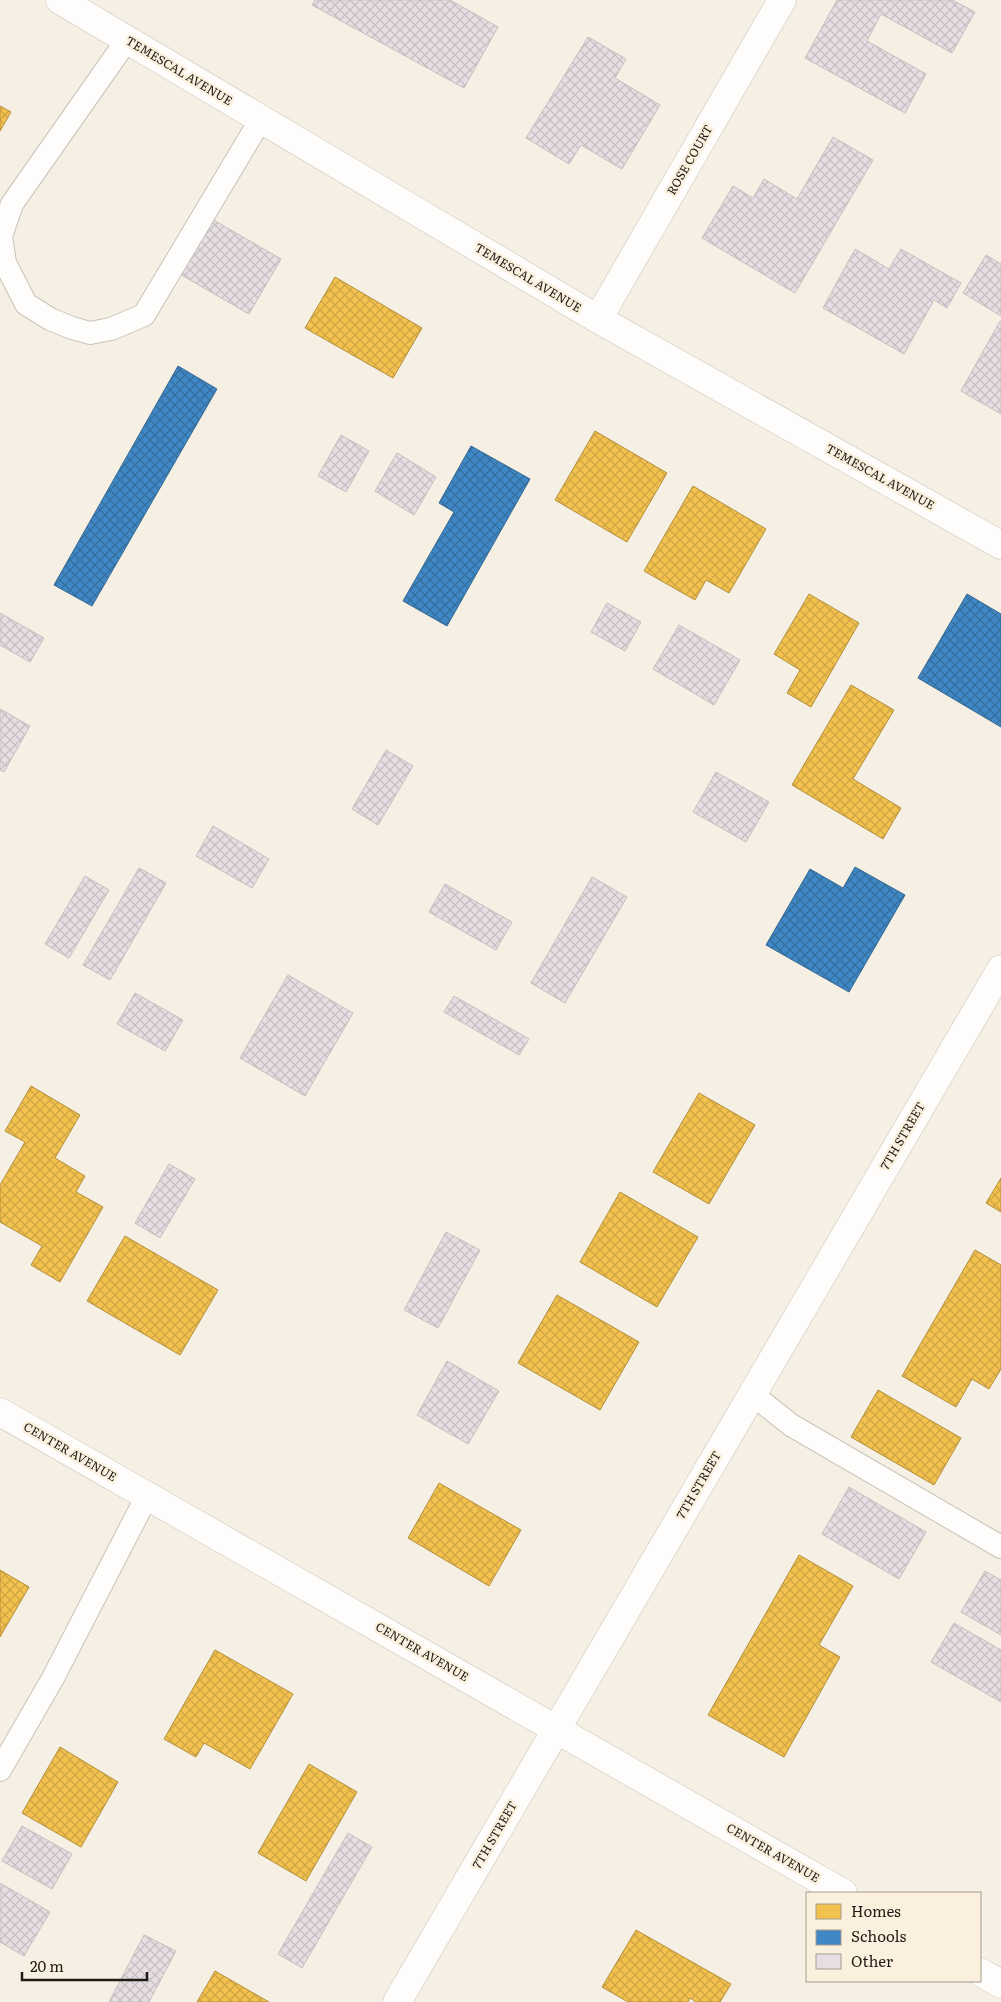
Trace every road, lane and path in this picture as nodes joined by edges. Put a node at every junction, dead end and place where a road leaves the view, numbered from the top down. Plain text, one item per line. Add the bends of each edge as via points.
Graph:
1 (60, 0) edge
2 (782, 0) edge
3 (128, 40) junction
4 (261, 119) junction
5 (598, 320) junction
6 (1001, 544) edge
7 (1001, 969) edge
8 (752, 1394) junction
9 (0, 1412) edge
10 (147, 1496) junction
11 (1001, 1547) edge
12 (556, 1729) junction
13 (0, 1770) edge
14 (841, 1892) edge
15 (981, 1973) edge
16 (1001, 1984) edge
17 (397, 2002) edge

1 - 3 street, TEMESCAL AVENUE
2 - 5 street, ROSE COURT
3 - 4 street, TEMESCAL AVENUE
3 - 4 lane via 12,204 0,236 6,263 26,304 50,319 90,333 111,329 144,315
4 - 5 street, TEMESCAL AVENUE
5 - 6 street, TEMESCAL AVENUE
7 - 8 street, 7TH STREET
8 - 11 lane via 791,1425
8 - 12 street, 7TH STREET
9 - 10 street, CENTER AVENUE
10 - 12 street, CENTER AVENUE
10 - 13 lane via 53,1678
12 - 14 street, CENTER AVENUE
12 - 17 street, 7TH STREET
15 - 16 street

